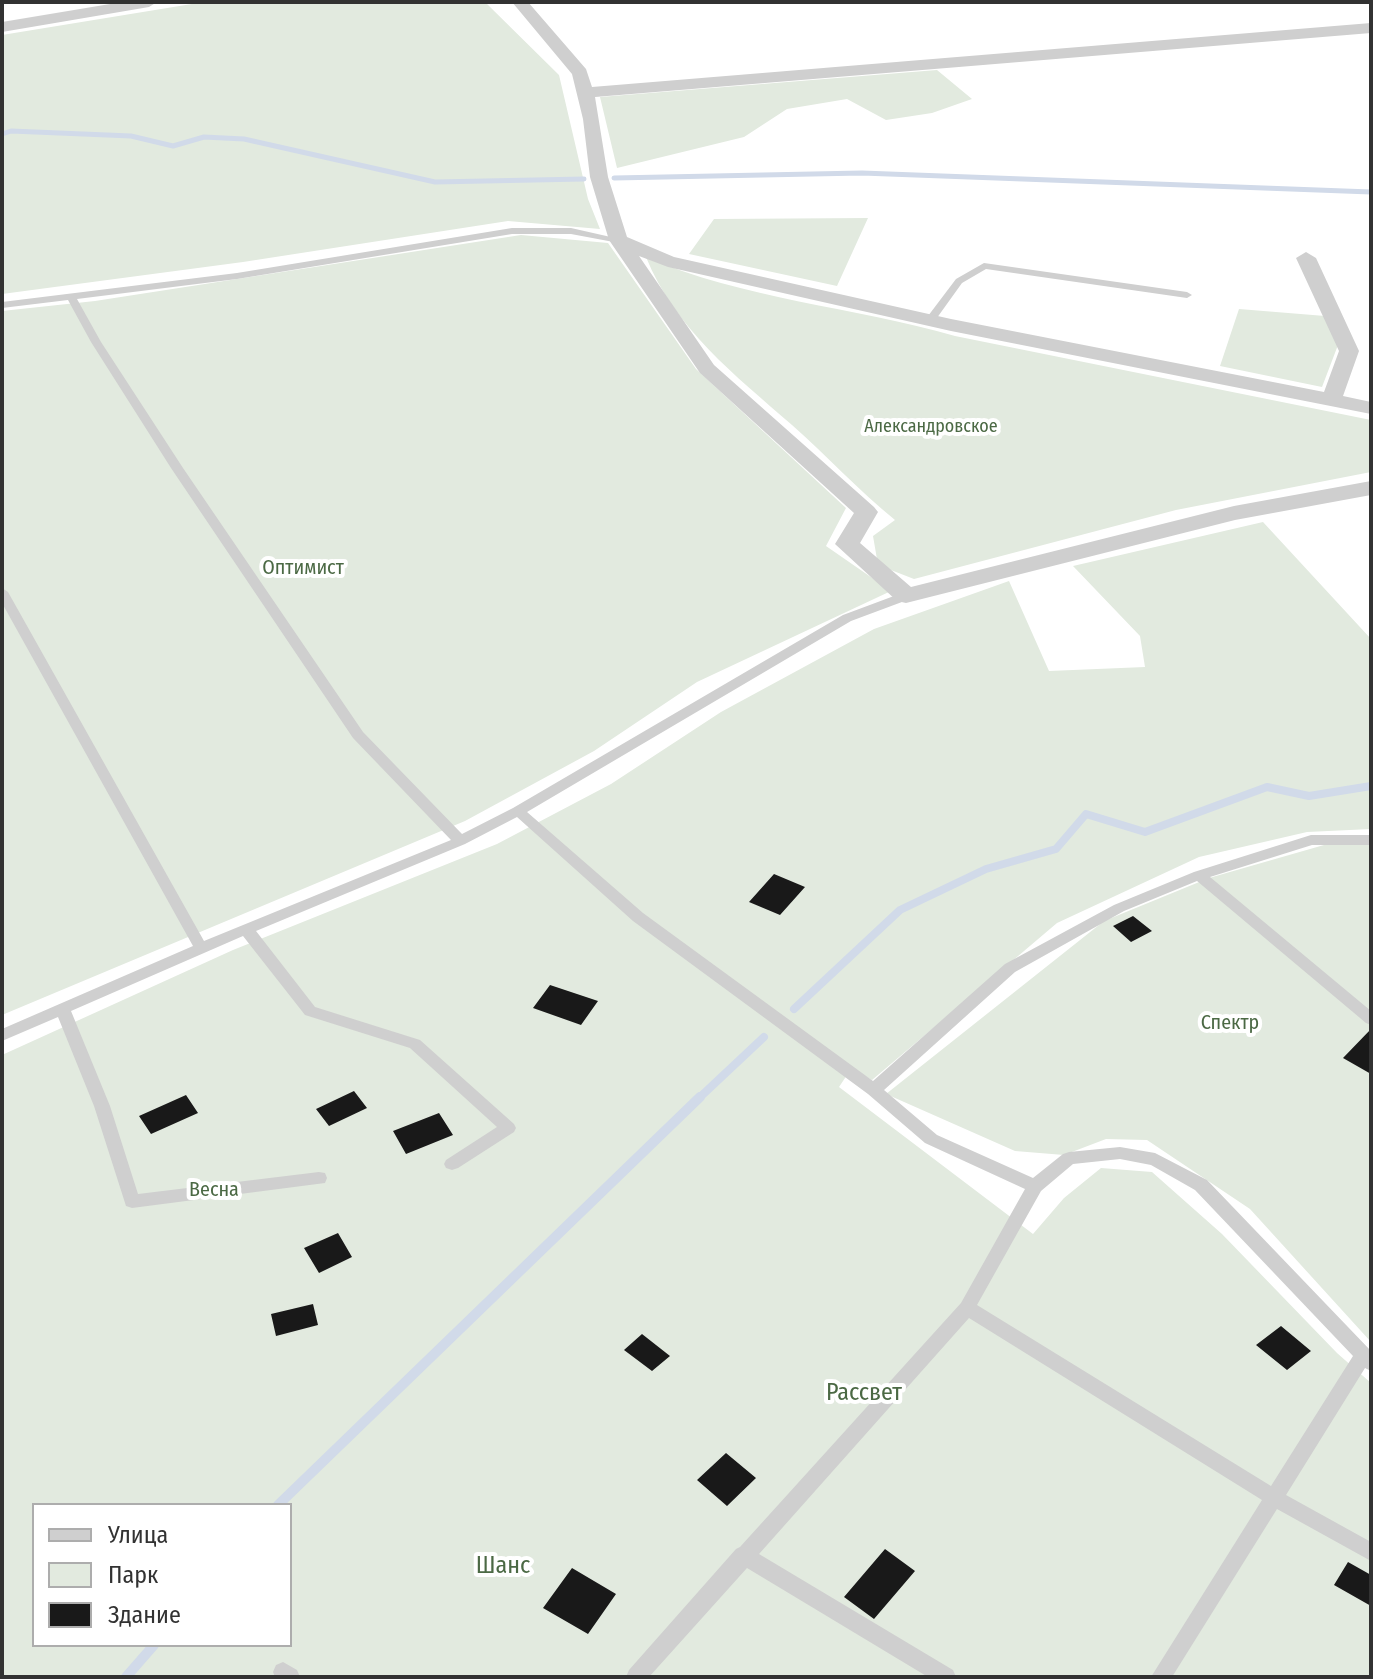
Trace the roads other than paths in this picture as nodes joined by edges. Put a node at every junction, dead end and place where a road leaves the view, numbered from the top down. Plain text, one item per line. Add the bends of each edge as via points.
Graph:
1 (149, 2) edge
2 (520, 2) edge
3 (2, 27) edge
4 (1371, 28) edge
5 (585, 93) junction
6 (619, 240) junction
7 (1306, 258) dead end
8 (1187, 295) dead end
9 (71, 297) junction
10 (2, 305) edge
11 (930, 320) junction
12 (1371, 344) edge
13 (1349, 351) junction
14 (1331, 401) junction
15 (1371, 408) edge
16 (1371, 488) edge
17 (2, 592) edge
18 (906, 596) junction
19 (518, 811) junction
20 (1371, 840) edge
21 (460, 841) junction
22 (1199, 875) junction
23 (246, 929) junction
24 (201, 948) junction
25 (63, 1009) junction
26 (1371, 1019) edge
27 (2, 1035) edge
28 (874, 1090) junction
29 (452, 1164) dead end
30 (319, 1178) dead end
31 (1035, 1186) junction
32 (967, 1308) junction
33 (1367, 1359) edge
34 (1273, 1497) junction
35 (1371, 1552) edge
36 (743, 1555) junction
37 (636, 1677) edge
38 (946, 1677) edge
39 (1161, 1677) edge

1 - 3 street
2 - 5 street via 580,73
4 - 5 street
5 - 6 street via 599,177
6 - 9 lane via 571,231 512,231
6 - 11 street via 668,261
6 - 18 street via 707,369 866,512 847,544
7 - 13 street
8 - 11 lane via 984,266 959,281
9 - 10 lane
9 - 21 lane via 177,468 358,735
11 - 14 street
12 - 13 street
13 - 14 street
14 - 15 street
16 - 18 street via 1234,513
17 - 24 lane
18 - 19 lane via 847,618
19 - 21 lane
19 - 28 lane via 638,917
20 - 22 lane via 1311,840
21 - 23 lane
22 - 26 lane
22 - 28 lane via 1119,908 1010,968
23 - 24 lane
23 - 29 lane via 310,1011 415,1044 508,1128
24 - 25 lane
25 - 27 lane
25 - 30 lane via 132,1201
28 - 31 lane via 931,1139
31 - 32 lane
31 - 33 lane via 1069,1158 1120,1153 1155,1159 1201,1185
32 - 34 lane
32 - 36 lane
33 - 34 lane
34 - 35 lane
34 - 39 lane
36 - 37 lane
36 - 38 lane

